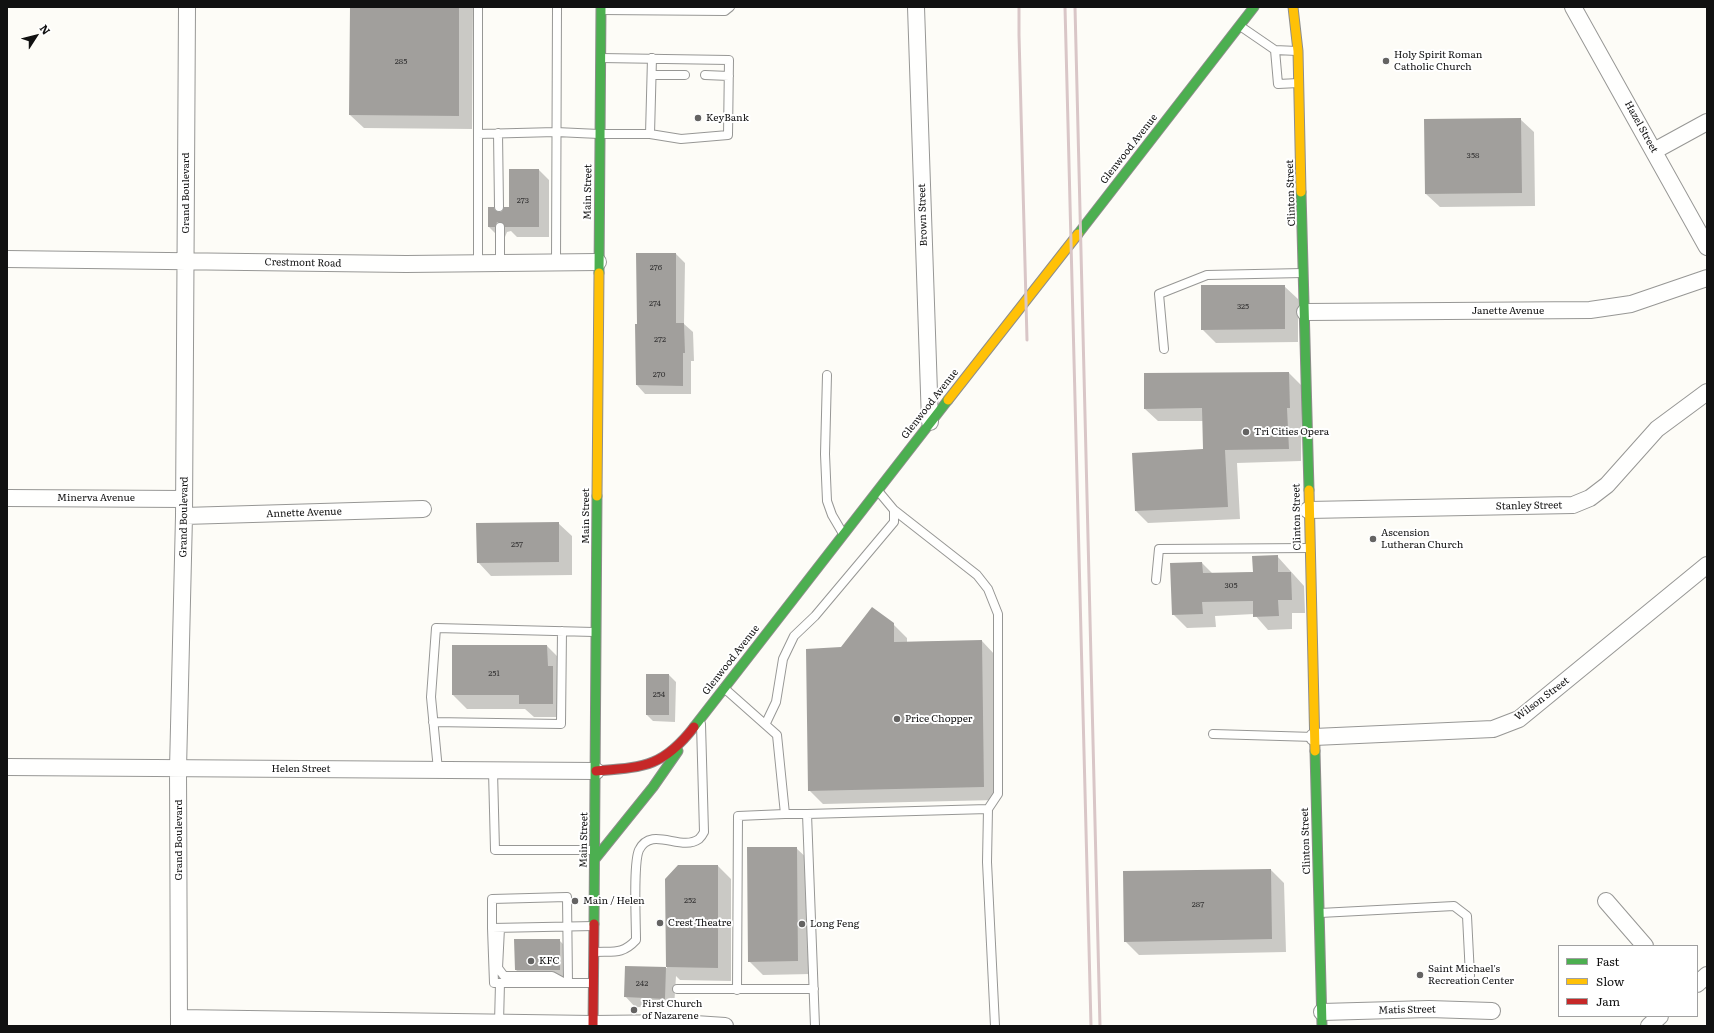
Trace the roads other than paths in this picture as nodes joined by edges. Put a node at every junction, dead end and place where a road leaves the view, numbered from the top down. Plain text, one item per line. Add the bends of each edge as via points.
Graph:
1 (187, 7) edge
2 (478, 7) edge
3 (557, 7) edge
4 (730, 7) edge
5 (916, 7) edge
6 (1254, 7) edge
7 (1293, 7) edge
8 (1573, 7) edge
9 (601, 8) edge
10 (1240, 25) junction
11 (1275, 50) junction
12 (1298, 50) junction
13 (600, 58) junction
14 (652, 58) junction
15 (652, 75) junction
16 (705, 75) dead end
17 (685, 76) dead end
18 (729, 76) junction
19 (1299, 84) junction
20 (1707, 122) edge
21 (556, 132) junction
22 (498, 133) junction
23 (478, 134) junction
24 (599, 134) junction
25 (650, 134) junction
26 (1654, 151) junction
27 (499, 207) dead end
28 (500, 227) dead end
29 (1707, 247) edge
30 (7, 260) edge
31 (185, 262) junction
32 (556, 262) junction
33 (598, 262) junction
34 (478, 263) junction
35 (500, 263) junction
36 (1304, 273) junction
37 (1707, 278) edge
38 (1305, 312) junction
39 (1164, 349) dead end
40 (827, 375) dead end
41 (1707, 392) edge
42 (930, 422) junction
43 (877, 490) junction
44 (7, 498) edge
45 (184, 499) junction
46 (423, 509) dead end
47 (894, 510) junction
48 (1308, 510) junction
49 (184, 516) junction
50 (843, 534) junction
51 (1309, 548) junction
52 (1707, 565) edge
53 (1156, 580) dead end
54 (562, 631) junction
55 (597, 632) junction
56 (724, 688) junction
57 (701, 718) junction
58 (434, 722) junction
59 (766, 722) junction
60 (688, 734) junction
61 (1213, 734) dead end
62 (1314, 737) junction
63 (7, 767) edge
64 (178, 769) junction
65 (438, 770) junction
66 (492, 771) junction
67 (596, 772) junction
68 (988, 809) junction
69 (785, 814) junction
70 (807, 814) junction
71 (595, 854) junction
72 (1606, 901) dead end
73 (1319, 913) junction
74 (567, 926) junction
75 (595, 926) junction
76 (496, 928) junction
77 (1644, 945) edge
78 (594, 952) junction
79 (1707, 975) edge
80 (1470, 976) dead end
81 (500, 983) junction
82 (567, 983) junction
83 (593, 983) junction
84 (1698, 983) edge
85 (677, 989) dead end
86 (814, 989) junction
87 (738, 990) junction
88 (1492, 1010) dead end
89 (1659, 1017) edge
90 (1322, 1019) edge
91 (179, 1022) edge
92 (499, 1023) junction
93 (593, 1025) edge
94 (725, 1026) edge
95 (815, 1026) edge
96 (995, 1026) edge
97 (1649, 1026) edge

1 - 31 street, Grand Boulevard
2 - 23 lane
3 - 21 lane
4 - 9 lane via 725,11
5 - 42 street, Brown Street
6 - 10 street, Glenwood Avenue
7 - 12 street, Clinton Street
8 - 26 street, Hazel Street
9 - 13 street, Main Street
10 - 11 lane
10 - 42 street, Glenwood Avenue
11 - 12 lane
11 - 19 lane via 1278,84
12 - 19 street, Clinton Street
13 - 14 lane
13 - 24 street, Main Street
14 - 15 lane
14 - 18 lane via 729,60
15 - 17 lane
15 - 25 lane
16 - 18 lane
18 - 25 lane via 728,135 681,139
19 - 36 street, Clinton Street
20 - 26 street
21 - 22 lane
21 - 24 lane
21 - 32 lane
22 - 23 lane
22 - 27 lane
23 - 34 lane
24 - 25 lane
24 - 33 street, Main Street
26 - 29 street, Hazel Street
28 - 35 lane
30 - 31 street, Crestmont Road
31 - 34 street, Crestmont Road
31 - 45 street, Grand Boulevard
32 - 33 street, Crestmont Road
32 - 35 street, Crestmont Road
33 - 55 street, Main Street
34 - 35 street, Crestmont Road
36 - 38 street, Clinton Street
36 - 39 lane via 1207,275 1159,294
37 - 38 street, Janette Avenue via 1631,304 1590,310
38 - 48 street, Clinton Street
40 - 50 lane via 827,500
41 - 48 street, Stanley Street via 1657,429 1607,485 1590,498 1573,505
42 - 43 street, Glenwood Avenue
43 - 47 lane
43 - 50 street, Glenwood Avenue
44 - 45 street, Minerva Avenue
45 - 49 street, Grand Boulevard
46 - 49 street, Annette Avenue
47 - 59 lane via 894,522 885,534 815,616 794,636 783,659 776,702
47 - 68 lane via 977,575 988,589 998,614 998,794
48 - 51 street, Clinton Street
49 - 64 street, Grand Boulevard
50 - 56 street, Glenwood Avenue
51 - 53 lane via 1158,549
51 - 62 street, Clinton Street
52 - 62 street, Wilson Street via 1519,719 1493,728
54 - 55 lane
54 - 58 lane via 561,724
54 - 58 lane via 436,628 431,697
55 - 67 street, Main Street
56 - 57 street, Glenwood Avenue
56 - 59 lane
57 - 60 street, Glenwood Avenue
57 - 78 lane via 704,832 699,839 691,842 652,839 644,843 638,851 636,940 622,951
58 - 65 lane
59 - 69 lane via 777,735
60 - 67 street, Glenwood Avenue via 666,756 652,764
60 - 71 street via 670,765 653,787
61 - 62 lane
62 - 73 street, Clinton Street
63 - 64 street, Helen Street
64 - 65 street, Helen Street
64 - 91 street, Grand Boulevard
65 - 66 street, Helen Street
66 - 67 street, Helen Street
66 - 71 lane via 495,850
67 - 71 street, Main Street
68 - 70 lane
68 - 96 lane via 987,862
69 - 70 lane
69 - 87 lane via 738,816
70 - 86 lane
71 - 75 street, Main Street
72 - 77 street
73 - 80 lane via 1454,906 1467,916
73 - 90 street, Clinton Street
74 - 75 lane
74 - 76 lane
74 - 76 lane via 567,897 492,899
74 - 82 lane
75 - 78 street, Main Street
76 - 81 lane via 494,983
76 - 82 lane via 498,968 504,976 552,976
78 - 83 street, Main Street
79 - 84 street
81 - 82 lane
81 - 92 lane
82 - 83 lane
83 - 93 street, Main Street
85 - 87 lane
86 - 87 lane
86 - 95 lane
88 - 90 street, Matis Street via 1429,1009
89 - 97 street
91 - 92 street
92 - 93 street
93 - 94 street via 680,1023

